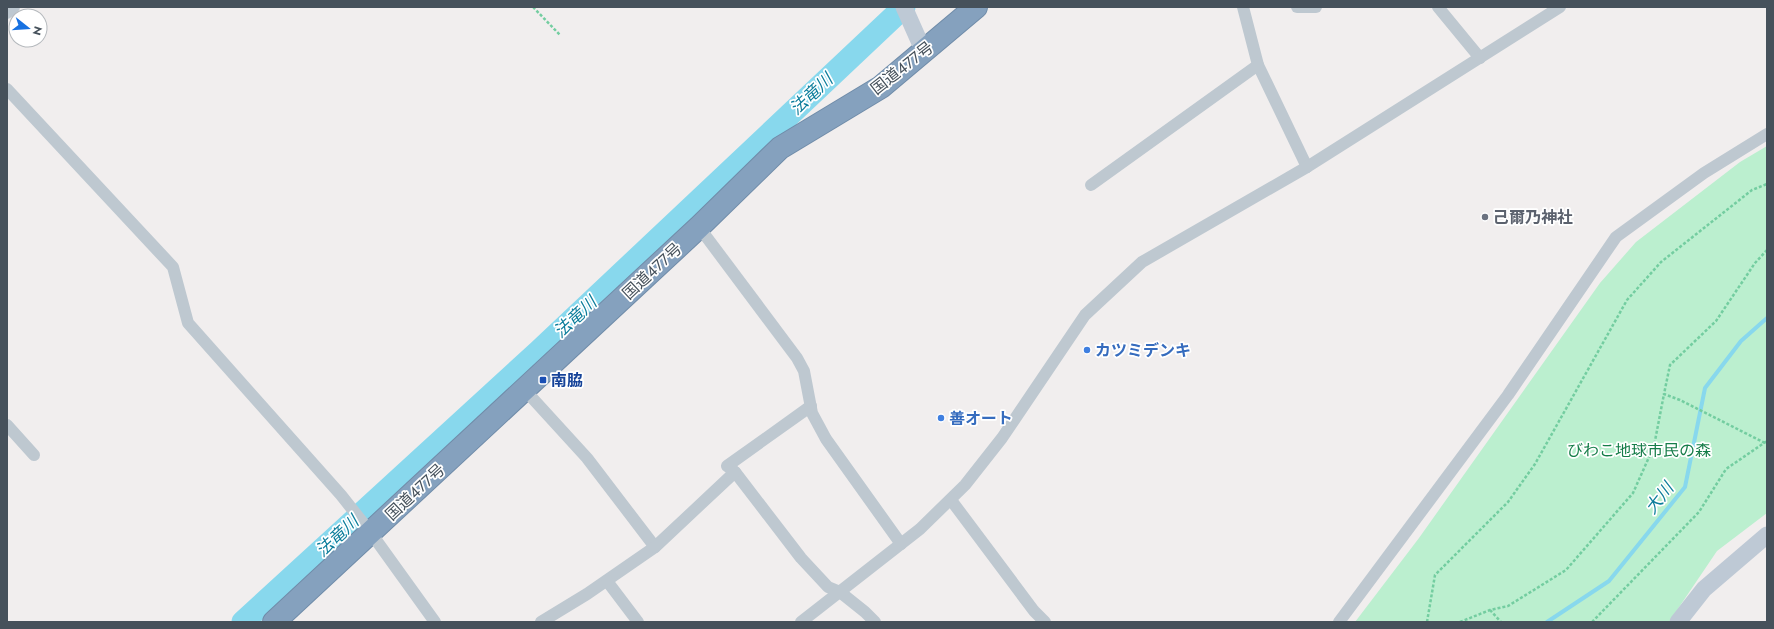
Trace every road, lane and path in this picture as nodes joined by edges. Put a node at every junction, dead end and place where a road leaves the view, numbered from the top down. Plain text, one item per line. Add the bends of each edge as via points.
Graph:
1 (14, 7) edge
2 (533, 7) edge
3 (904, 7) edge
4 (976, 7) edge
5 (1243, 7) edge
6 (1297, 7) edge
7 (1316, 7) edge
8 (1438, 7) edge
9 (1560, 7) edge
10 (1545, 10) edge
11 (7, 14) edge
12 (560, 35) dead end
13 (924, 52) junction
14 (1480, 58) junction
15 (1258, 66) junction
16 (7, 89) edge
17 (1767, 134) edge
18 (1307, 167) junction
19 (1767, 184) edge
20 (1091, 185) dead end
21 (699, 227) junction
22 (1767, 250) edge
23 (524, 389) junction
24 (1664, 394) junction
25 (811, 406) junction
26 (7, 425) edge
27 (1766, 442) edge
28 (34, 455) dead end
29 (735, 472) junction
30 (951, 500) junction
31 (371, 533) junction
32 (1767, 535) edge
33 (901, 544) junction
34 (655, 547) junction
35 (607, 581) junction
36 (840, 592) junction
37 (1490, 610) junction
38 (274, 622) edge
39 (435, 622) edge
40 (541, 622) edge
41 (638, 622) edge
42 (802, 622) edge
43 (875, 622) edge
44 (1045, 622) edge
45 (1339, 622) edge
46 (1427, 622) edge
47 (1460, 622) edge
48 (1501, 622) edge
49 (1592, 622) edge
50 (1678, 622) edge

1 - 11 street
2 - 12 path
3 - 13 main road
4 - 13 highway, 国道477号
5 - 15 street
6 - 7 street
8 - 14 street
9 - 10 street
10 - 14 street
13 - 21 highway, 国道477号 via 881,87 780,148
14 - 18 street
15 - 18 street
15 - 20 street
16 - 31 street via 173,267 188,323 342,495
17 - 45 street via 1704,173 1616,237 1508,395
18 - 30 street via 1142,262 1085,315 1002,438
19 - 46 path via 1752,190 1661,262 1627,300 1535,464 1513,496 1435,575
21 - 23 highway, 国道477号
21 - 25 street via 797,358 804,371
22 - 24 path via 1755,263 1716,320 1670,365
23 - 31 highway, 国道477号
23 - 34 street via 587,458
24 - 27 path
24 - 37 path via 1654,446 1633,493 1566,570 1508,606
25 - 29 street via 727,466
25 - 33 street via 812,414 826,439
26 - 28 street
27 - 49 path via 1726,469 1699,512
29 - 34 street
29 - 36 street via 801,558 828,587
30 - 33 street
30 - 44 street
31 - 38 highway, 国道477号
31 - 39 street
32 - 50 main road via 1704,589
33 - 36 street
34 - 35 street
35 - 40 street
35 - 41 street
36 - 42 street
36 - 43 street
37 - 47 path
37 - 48 path

